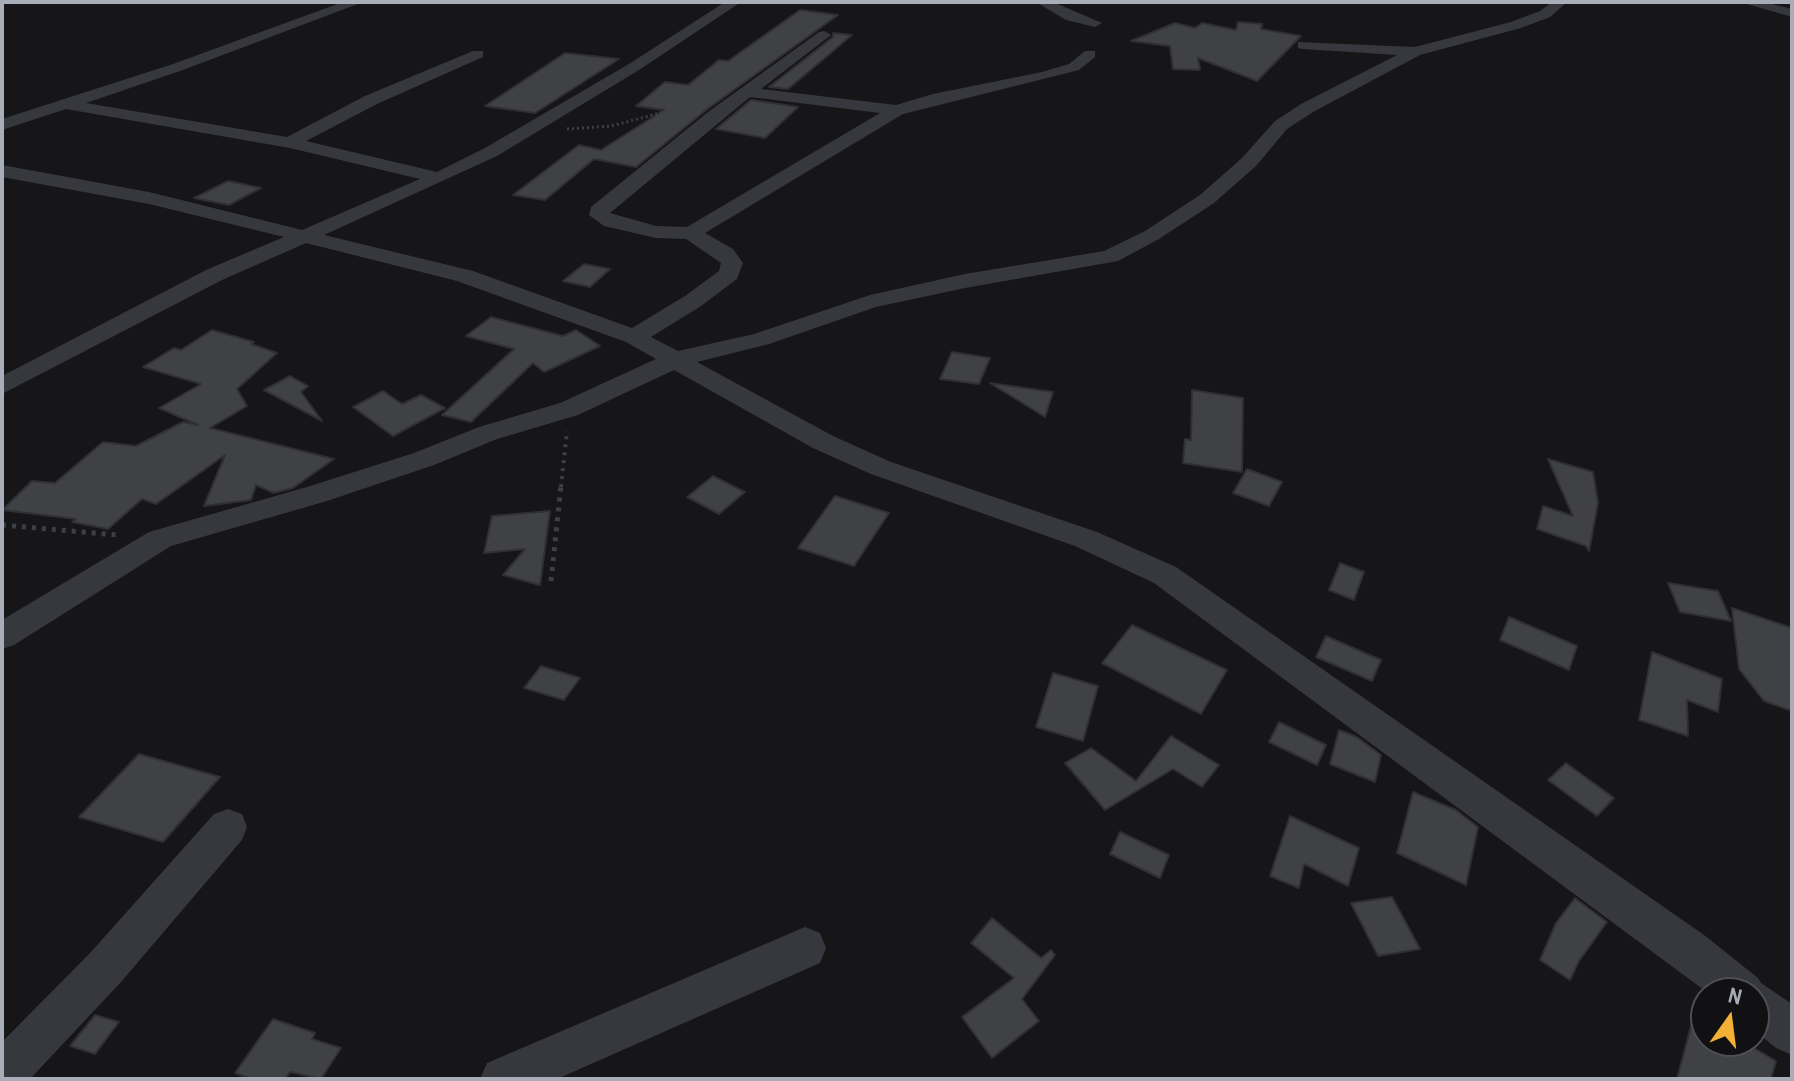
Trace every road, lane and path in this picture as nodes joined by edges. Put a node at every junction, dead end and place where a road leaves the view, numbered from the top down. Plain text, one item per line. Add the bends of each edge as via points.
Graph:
1 (356, 2) edge
2 (734, 2) edge
3 (1043, 2) edge
4 (1560, 2) edge
5 (1747, 2) edge
6 (1792, 13) edge
7 (1095, 23) dead end
8 (824, 35) dead end
9 (1303, 45) dead end
10 (1415, 52) junction
11 (478, 54) dead end
12 (1090, 54) dead end
13 (748, 92) junction
14 (63, 104) junction
15 (897, 110) junction
16 (714, 116) junction
17 (2, 125) edge
18 (534, 127) junction
19 (290, 143) junction
20 (2, 171) edge
21 (439, 178) junction
22 (691, 233) junction
23 (304, 235) junction
24 (634, 337) junction
25 (48, 359) junction
26 (677, 359) junction
27 (2, 364) edge
28 (2, 386) edge
29 (569, 409) junction
30 (2, 525) edge
31 (160, 539) junction
32 (551, 581) dead end
33 (2, 636) edge
34 (228, 827) dead end
35 (805, 948) dead end
36 (1723, 977) edge
37 (1770, 1015) edge
38 (1792, 1032) edge
39 (2, 1075) edge
40 (503, 1079) edge

1 - 14 street
2 - 18 street
3 - 7 street
4 - 10 street via 1516,25
5 - 6 street
8 - 13 street
9 - 10 street
10 - 26 street via 1294,116 1207,199 1110,256 870,302 761,339
11 - 19 street
12 - 15 street via 1074,67 1045,76
13 - 15 street
13 - 16 street
14 - 17 street
14 - 19 street
15 - 22 street
16 - 18 path via 664,112 582,130
16 - 22 street via 601,207 599,215 656,232
18 - 21 street
19 - 21 street
20 - 23 street via 116,191
21 - 23 street
22 - 24 street via 725,254 732,263 729,274
23 - 24 street via 465,276
23 - 25 street
24 - 26 street
25 - 27 street
25 - 28 street
26 - 29 street
26 - 36 street via 838,448 1086,539 1165,575
29 - 31 street via 317,494
29 - 32 path
30 - 31 path
31 - 33 street
34 - 39 street via 106,967
35 - 40 street
37 - 38 street

